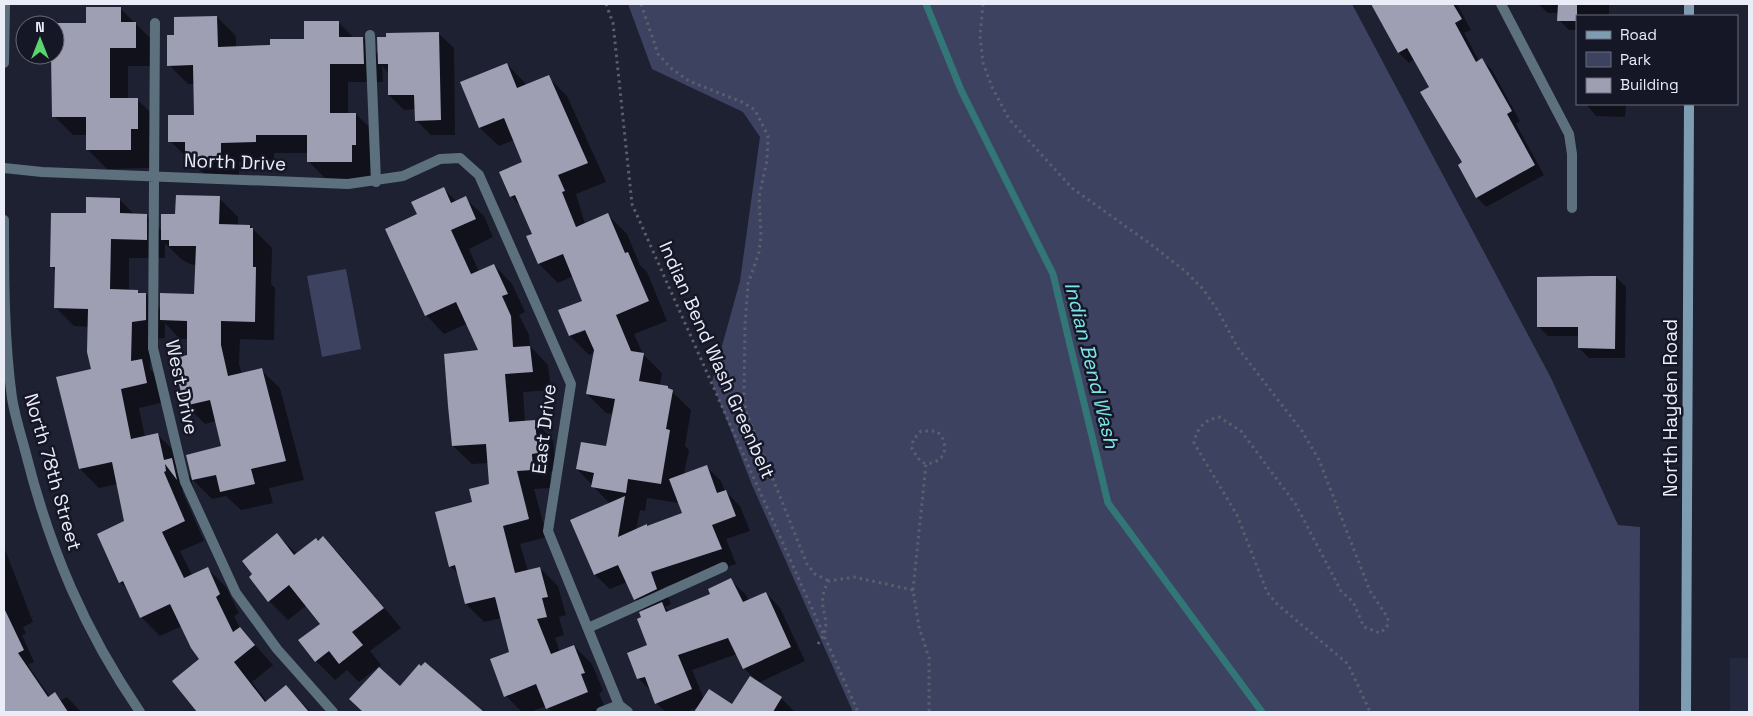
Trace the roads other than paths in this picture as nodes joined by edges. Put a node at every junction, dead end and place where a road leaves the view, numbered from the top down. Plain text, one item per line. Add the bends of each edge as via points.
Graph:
1 (5, 4) edge
2 (1501, 4) edge
3 (155, 23) dead end
4 (370, 35) dead end
5 (4, 63) edge
6 (1689, 105) edge
7 (460, 158) joint
8 (4, 168) edge
9 (154, 177) junction
10 (376, 182) junction
11 (1572, 208) dead end
12 (4, 220) edge
13 (723, 567) dead end
14 (588, 628) junction
15 (619, 705) junction
16 (140, 712) edge
17 (333, 712) edge
18 (601, 712) edge
19 (628, 712) edge
20 (1686, 712) edge

1 - 5 street
2 - 11 street via 1570,134
3 - 9 street, West Drive
4 - 10 street
6 - 20 main road, North Hayden Road
7 - 10 street, North Drive via 440,159 403,176
7 - 14 street, East Drive via 479,175 571,384 548,531
8 - 9 street, North Drive
9 - 10 street, North Drive via 348,184
9 - 17 street, West Drive via 152,348 185,482 236,593 277,649
12 - 16 street, North 78th Street via 4,301 12,400 34,486 57,557 83,618
13 - 14 street
14 - 15 street, East Drive
15 - 18 street
15 - 19 street

